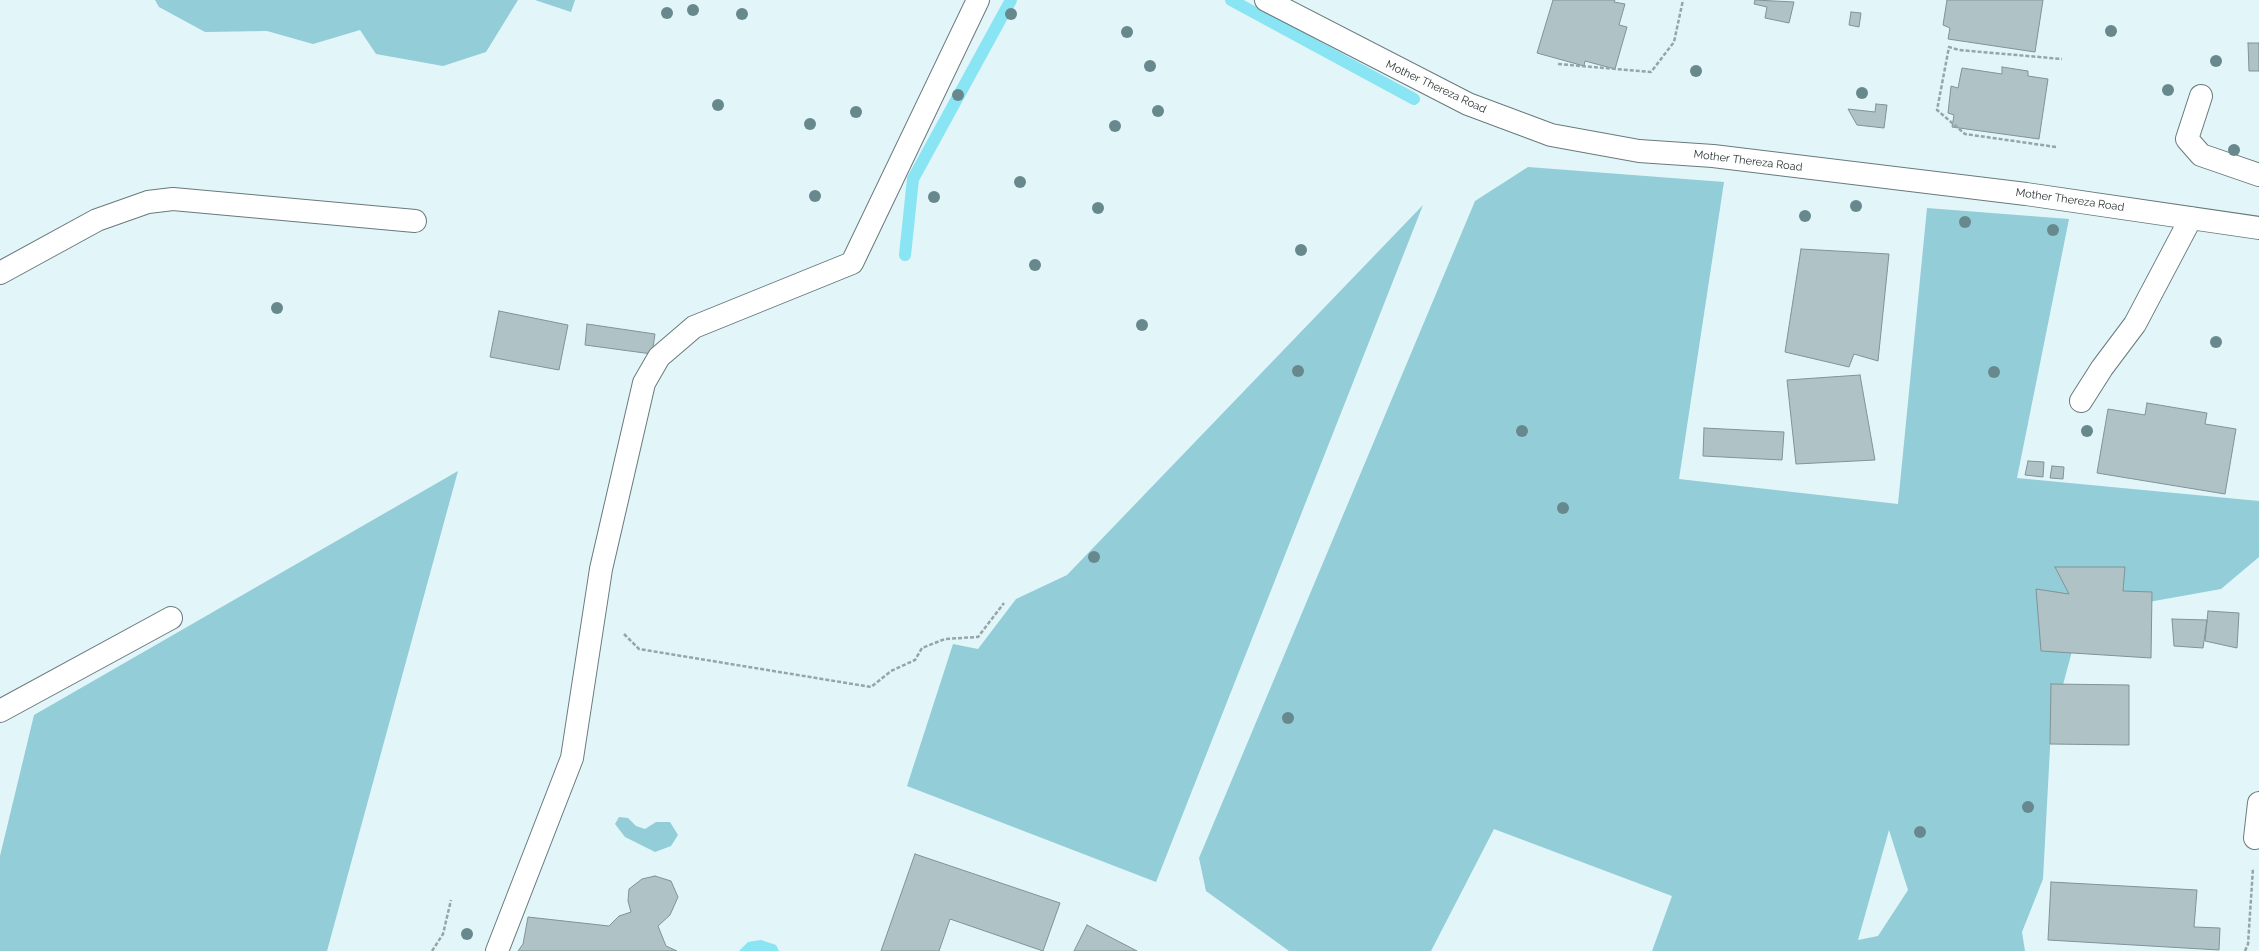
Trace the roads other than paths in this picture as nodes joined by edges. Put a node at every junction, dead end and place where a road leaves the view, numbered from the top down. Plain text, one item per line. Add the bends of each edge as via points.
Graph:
1 (978, 0) edge
2 (1266, 0) edge
3 (2201, 96) dead end
4 (2259, 175) edge
5 (2191, 218) junction
6 (414, 221) dead end
7 (2259, 228) edge
8 (0, 273) edge
9 (2081, 401) dead end
10 (171, 618) dead end
11 (0, 711) edge
12 (2259, 803) edge
13 (2255, 838) road end
14 (497, 951) edge

1 - 14 street via 852,263 694,327 659,357 644,382 601,569 572,758
2 - 5 street, Mother Thereza Road via 1468,104 1551,135 1639,151 1713,156 2026,194
3 - 4 street via 2187,139 2201,155
5 - 7 street, Mother Thereza Road
5 - 9 street via 2135,324
6 - 8 street via 173,199 148,202 97,220
10 - 11 street
12 - 13 street

